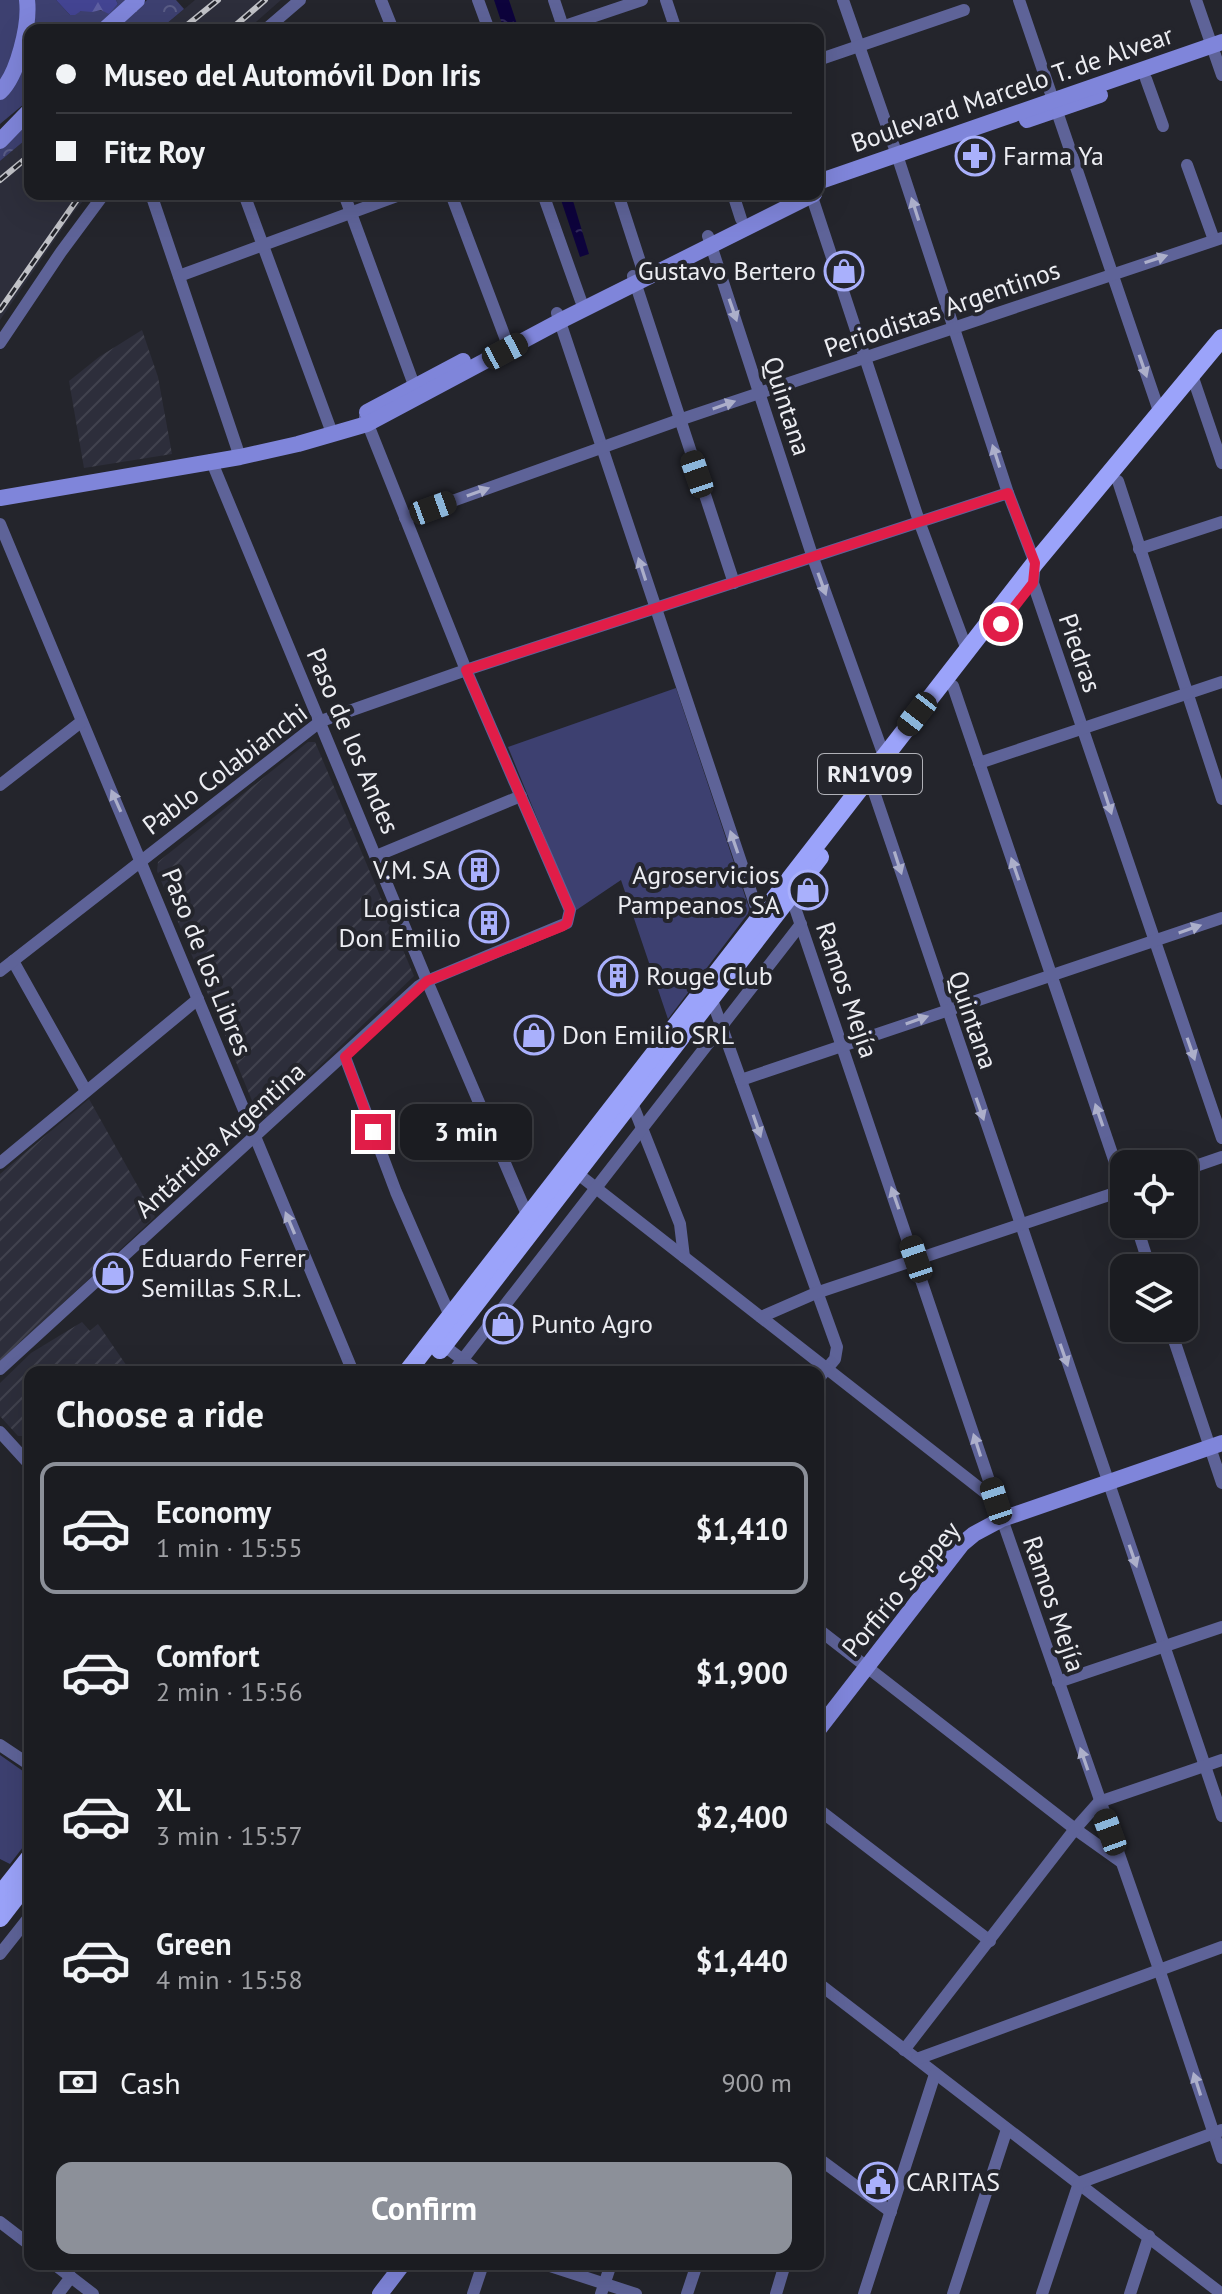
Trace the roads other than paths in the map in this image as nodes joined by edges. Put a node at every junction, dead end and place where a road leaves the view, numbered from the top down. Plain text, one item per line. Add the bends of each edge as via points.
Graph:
1 (27, 0) edge
2 (137, 0) edge
3 (300, 0) edge
4 (381, 0) edge
5 (478, 0) edge
6 (554, 0) edge
7 (642, 0) edge
8 (666, 0) edge
9 (843, 0) edge
10 (1019, 0) edge
11 (1196, 0) edge
12 (964, 10) dead end
13 (282, 15) junction
14 (26, 24) edge
15 (111, 24) edge
16 (272, 24) edge
17 (285, 24) edge
18 (391, 24) edge
19 (487, 24) edge
20 (559, 24) edge
21 (574, 24) edge
22 (674, 24) edge
23 (24, 33) edge
24 (859, 46) junction
25 (1218, 49) edge
26 (824, 58) edge
27 (1222, 75) edge
28 (1146, 79) junction
29 (0, 92) edge
30 (1053, 105) junction
31 (24, 108) edge
32 (24, 116) edge
33 (1163, 126) dead end
34 (0, 128) edge
35 (0, 141) edge
36 (899, 159) junction
37 (1187, 165) dead end
38 (824, 180) edge
39 (824, 190) edge
40 (100, 200) edge
41 (153, 200) edge
42 (246, 200) edge
43 (346, 200) edge
44 (386, 200) edge
45 (453, 200) edge
46 (545, 200) edge
47 (619, 200) edge
48 (735, 200) edge
49 (780, 200) edge
50 (801, 200) edge
51 (816, 200) edge
52 (350, 213) junction
53 (741, 219) junction
54 (1218, 239) edge
55 (709, 241) junction
56 (263, 244) junction
57 (1110, 274) junction
58 (179, 276) junction
59 (637, 277) junction
60 (581, 301) junction
61 (558, 317) junction
62 (953, 329) junction
63 (1222, 338) edge
64 (506, 340) junction
65 (0, 343) edge
66 (1222, 356) edge
67 (865, 359) junction
68 (1194, 381) junction
69 (414, 385) junction
70 (761, 392) junction
71 (1160, 414) junction
72 (366, 419) junction
73 (679, 420) junction
74 (332, 433) junction
75 (603, 447) junction
76 (240, 457) junction
77 (211, 460) junction
78 (1222, 463) edge
79 (1118, 481) junction
80 (1008, 493) junction
81 (0, 498) edge
82 (405, 518) junction
83 (919, 521) junction
84 (1222, 522) edge
85 (0, 524) edge
86 (1139, 549) junction
87 (813, 558) junction
88 (1035, 563) junction
89 (734, 583) junction
90 (1033, 583) junction
91 (655, 609) junction
92 (967, 650) junction
93 (466, 670) junction
94 (1222, 682) edge
95 (953, 686) junction
96 (1187, 694) junction
97 (319, 718) junction
98 (81, 722) junction
99 (1083, 729) junction
100 (884, 756) junction
101 (979, 763) junction
102 (0, 785) edge
103 (873, 789) junction
104 (521, 796) junction
105 (1222, 799) edge
106 (150, 846) dead end
107 (376, 856) junction
108 (142, 860) junction
109 (788, 888) junction
110 (759, 916) junction
111 (1222, 918) edge
112 (801, 924) junction
113 (1153, 941) junction
114 (13, 961) junction
115 (0, 971) edge
116 (1051, 975) junction
117 (427, 981) junction
118 (198, 999) junction
119 (712, 1000) junction
120 (947, 1011) junction
121 (721, 1026) junction
122 (843, 1045) junction
123 (345, 1057) junction
124 (741, 1080) junction
125 (86, 1091) junction
126 (632, 1103) junction
127 (642, 1129) junction
128 (1222, 1138) edge
129 (255, 1139) junction
130 (1110, 1150) edge
131 (1222, 1157) edge
132 (0, 1163) edge
133 (1198, 1165) edge
134 (578, 1174) junction
135 (596, 1188) junction
136 (1110, 1195) edge
137 (528, 1217) junction
138 (1020, 1225) junction
139 (684, 1257) junction
140 (916, 1259) junction
141 (816, 1293) junction
142 (450, 1316) junction
143 (761, 1317) junction
144 (1176, 1342) edge
145 (443, 1345) junction
146 (463, 1359) junction
147 (350, 1366) edge
148 (412, 1366) edge
149 (427, 1366) edge
150 (458, 1366) edge
151 (472, 1366) edge
152 (827, 1368) junction
153 (0, 1369) edge
154 (824, 1372) edge
155 (0, 1432) edge
156 (1216, 1445) edge
157 (24, 1458) edge
158 (1107, 1482) junction
159 (1222, 1483) edge
160 (996, 1501) junction
161 (1002, 1519) junction
162 (1222, 1627) edge
163 (824, 1634) edge
164 (1165, 1648) junction
165 (867, 1666) junction
166 (1058, 1682) junction
167 (824, 1722) edge
168 (0, 1745) edge
169 (1222, 1760) edge
170 (24, 1761) edge
171 (1206, 1766) junction
172 (1099, 1802) junction
173 (824, 1814) edge
174 (1222, 1816) edge
175 (1075, 1829) junction
176 (1121, 1861) junction
177 (24, 1865) edge
178 (24, 1892) edge
179 (0, 1895) edge
180 (0, 1918) edge
181 (24, 1924) edge
182 (990, 1941) junction
183 (1222, 1947) edge
184 (0, 1954) edge
185 (1159, 1969) junction
186 (824, 1988) edge
187 (904, 2050) junction
188 (917, 2059) junction
189 (935, 2074) junction
190 (1007, 2129) junction
191 (1218, 2132) edge
192 (1222, 2158) edge
193 (824, 2164) edge
194 (1079, 2183) junction
195 (891, 2212) junction
196 (0, 2222) edge
197 (1149, 2236) junction
198 (24, 2240) edge
199 (62, 2270) edge
200 (398, 2270) edge
201 (481, 2270) edge
202 (558, 2270) edge
203 (695, 2270) edge
204 (783, 2270) edge
205 (71, 2277) junction
206 (603, 2289) edge
207 (1220, 2293) edge
208 (58, 2294) edge
209 (93, 2294) edge
210 (380, 2294) edge
211 (473, 2294) edge
212 (636, 2294) edge
213 (687, 2294) edge
214 (776, 2294) edge
215 (864, 2294) edge
216 (953, 2294) edge
217 (1042, 2294) edge
218 (1130, 2294) edge

1 - 14 main road
2 - 15 main road
3 - 13 street
4 - 18 street
5 - 19 street
6 - 20 street
7 - 21 street
8 - 22 street
9 - 24 street, Piedras
10 - 30 street
11 - 25 street
12 - 24 street
13 - 16 street
13 - 17 street
23 - 29 main road via 12,75
24 - 26 street
24 - 36 street, Piedras
25 - 27 street
25 - 28 main road, Boulevard Marcelo T. de Alvear
25 - 30 main road, Boulevard Marcelo T. de Alvear
28 - 30 main road, Boulevard Marcelo T. de Alvear
28 - 33 street
30 - 36 main road, Boulevard Marcelo T. de Alvear
30 - 57 street
31 - 34 main road
32 - 35 main road
36 - 38 main road, Boulevard Marcelo T. de Alvear
36 - 39 main road, Boulevard Marcelo T. de Alvear
62 -> 36 street, Piedras
37 - 54 street
40 - 65 street
41 - 58 street
42 - 56 street
43 - 52 street
44 - 52 street
45 - 64 street
46 - 60 street
47 - 59 street
48 - 53 street
49 - 53 main road, Boulevard Marcelo T. de Alvear
50 - 55 main road, Boulevard Marcelo T. de Alvear
51 - 67 street
52 - 56 street
52 - 69 street
53 - 55 main road, Boulevard Marcelo T. de Alvear
57 -> 54 street, Periodistas Argentinos
55 - 59 main road, Boulevard Marcelo T. de Alvear
55 -> 70 street, Quintana
56 - 58 street
56 - 74 street
57 - 62 street, Periodistas Argentinos
57 -> 71 street
58 - 76 street
59 - 60 main road, Boulevard Marcelo T. de Alvear
59 - 61 main road, Boulevard Marcelo T. de Alvear
59 - 73 street
60 - 61 main road, Boulevard Marcelo T. de Alvear
61 - 64 main road, Boulevard Marcelo T. de Alvear
61 - 72 main road, Boulevard Marcelo T. de Alvear
61 - 75 street
62 - 67 street, Periodistas Argentinos
80 -> 62 street, Piedras
63 - 68 main road, RN1V09
64 - 69 main road, Boulevard Marcelo T. de Alvear
66 - 68 main road, RN1V09
67 - 70 street, Periodistas Argentinos
67 - 83 street
68 - 71 main road, RN1V09
68 - 78 street
68 - 79 main road, RN1V09
69 - 72 main road, Boulevard Marcelo T. de Alvear
73 -> 70 street, Periodistas Argentinos
70 - 87 street, Quintana
71 - 88 main road, RN1V09
72 - 74 main road, Boulevard Marcelo T. de Alvear
72 - 82 street
73 - 75 street, Periodistas Argentinos
73 - 89 street
74 - 76 main road, Boulevard Marcelo T. de Alvear
82 -> 75 street, Periodistas Argentinos
91 -> 75 street
76 - 77 main road, Boulevard Marcelo T. de Alvear
77 - 81 main road, Boulevard Marcelo T. de Alvear
77 - 97 street, Paso de los Andes
79 - 86 street
79 - 90 main road, RN1V09
80 - 83 street, Pablo Colabianchi
80 - 88 street, Piedras
82 - 93 street
83 - 87 street, Pablo Colabianchi
83 - 92 street
84 - 86 street
85 - 98 street, Paso de los Libres
86 - 96 street
87 - 89 street, Pablo Colabianchi
87 -> 100 street, Quintana
88 - 90 street, Piedras
88 - 92 main road, RN1V09
89 - 91 street, Pablo Colabianchi
90 - 95 main road, RN1V09
90 - 99 street, Piedras
91 - 93 street, Pablo Colabianchi
110 -> 91 street
92 - 100 main road, RN1V09
93 - 97 street, Pablo Colabianchi
93 - 104 street
94 - 96 street
95 - 101 street
95 - 103 main road, RN1V09
96 - 99 street
96 - 105 street
97 - 106 street
97 - 107 street, Paso de los Andes
97 - 108 street, Pablo Colabianchi
98 - 102 street
108 -> 98 street, Paso de los Libres
99 - 101 street
99 -> 113 street, Piedras
100 - 103 street
100 - 109 main road, RN1V09
116 -> 101 street
103 - 109 main road, RN1V09
103 -> 120 street, Quintana
104 - 107 street
104 - 117 street, Antártida Argentina via 570,910 567,923
107 - 117 street, Paso de los Andes
108 - 114 street, Pablo Colabianchi
108 - 118 street, Paso de los Libres
109 - 110 main road, RN1V09
109 - 112 street, Ramos Mejía
109 - 119 main road, RN1V09
110 - 137 main road, RN1V09
113 -> 111 street
112 - 121 street
112 - 122 street, Ramos Mejía
113 - 116 street
113 -> 128 street, Piedras
114 - 115 street, Pablo Colabianchi
114 - 125 street
116 - 120 street
130 -> 116 street
117 - 123 street, Antártida Argentina
117 - 137 street, Paso de los Andes
118 - 125 street
118 - 129 street, Paso de los Libres
119 - 121 street
119 - 126 main road, RN1V09
122 -> 120 street
120 -> 138 street, Quintana
121 - 124 street
121 - 127 street
122 - 124 street
140 -> 122 street, Ramos Mejía
123 - 129 street, Antártida Argentina
123 - 142 street
124 -> 141 street
125 - 132 street
126 - 127 street
126 - 134 main road, RN1V09
127 - 135 street
127 - 139 street via 680,1224
147 -> 129 street, Paso de los Libres
129 - 153 street, Antártida Argentina
131 - 133 street
134 - 135 street
134 - 145 main road, RN1V09
135 - 139 street
135 - 146 street
136 - 138 street
137 - 142 main road, RN1V09
138 - 140 street
138 -> 158 street, Quintana
139 - 143 street
140 - 141 street
160 -> 140 street, Ramos Mejía
141 - 143 street
141 - 152 street via 837,1347
142 - 148 main road, RN1V09
143 - 152 street
144 - 156 street
145 - 146 street
145 - 149 main road, RN1V09
146 - 150 street
146 - 151 street
152 - 154 street
152 - 160 street
155 - 157 street
156 - 158 main road, Porfirio Seppey
156 - 159 street
158 - 161 main road, Porfirio Seppey
158 -> 164 street, Quintana
160 - 161 street, Ramos Mejía
161 - 165 main road, Porfirio Seppey via 962,1544
161 - 166 street, Ramos Mejía
162 - 164 street
163 - 165 street
164 - 166 street
164 - 171 street, Quintana
165 - 167 main road, Porfirio Seppey
165 - 175 street
172 -> 166 street, Ramos Mejía
168 - 170 street
169 - 171 street
171 - 172 street
171 - 174 street, Quintana
172 - 175 street
172 - 176 street, Ramos Mejía
173 - 182 street
175 - 176 street
175 - 182 street
176 - 185 street, Ramos Mejía
177 - 179 main road
178 - 180 main road
181 - 184 street
182 - 187 street
183 - 185 street
185 - 188 street
191 -> 185 street, Ramos Mejía
186 - 187 street
187 - 188 street
188 - 189 street
189 - 190 street
189 - 195 street
190 - 194 street
190 - 216 street
191 - 192 street, Ramos Mejía
191 - 194 street
193 - 195 street
194 - 197 street
194 - 217 street
195 - 215 street
196 - 198 street
197 - 207 street
197 - 218 street
199 - 205 street
200 - 210 main road
201 - 211 street
202 - 206 street
203 - 213 street
204 - 214 street
205 - 208 street
205 - 209 street
206 - 212 street

